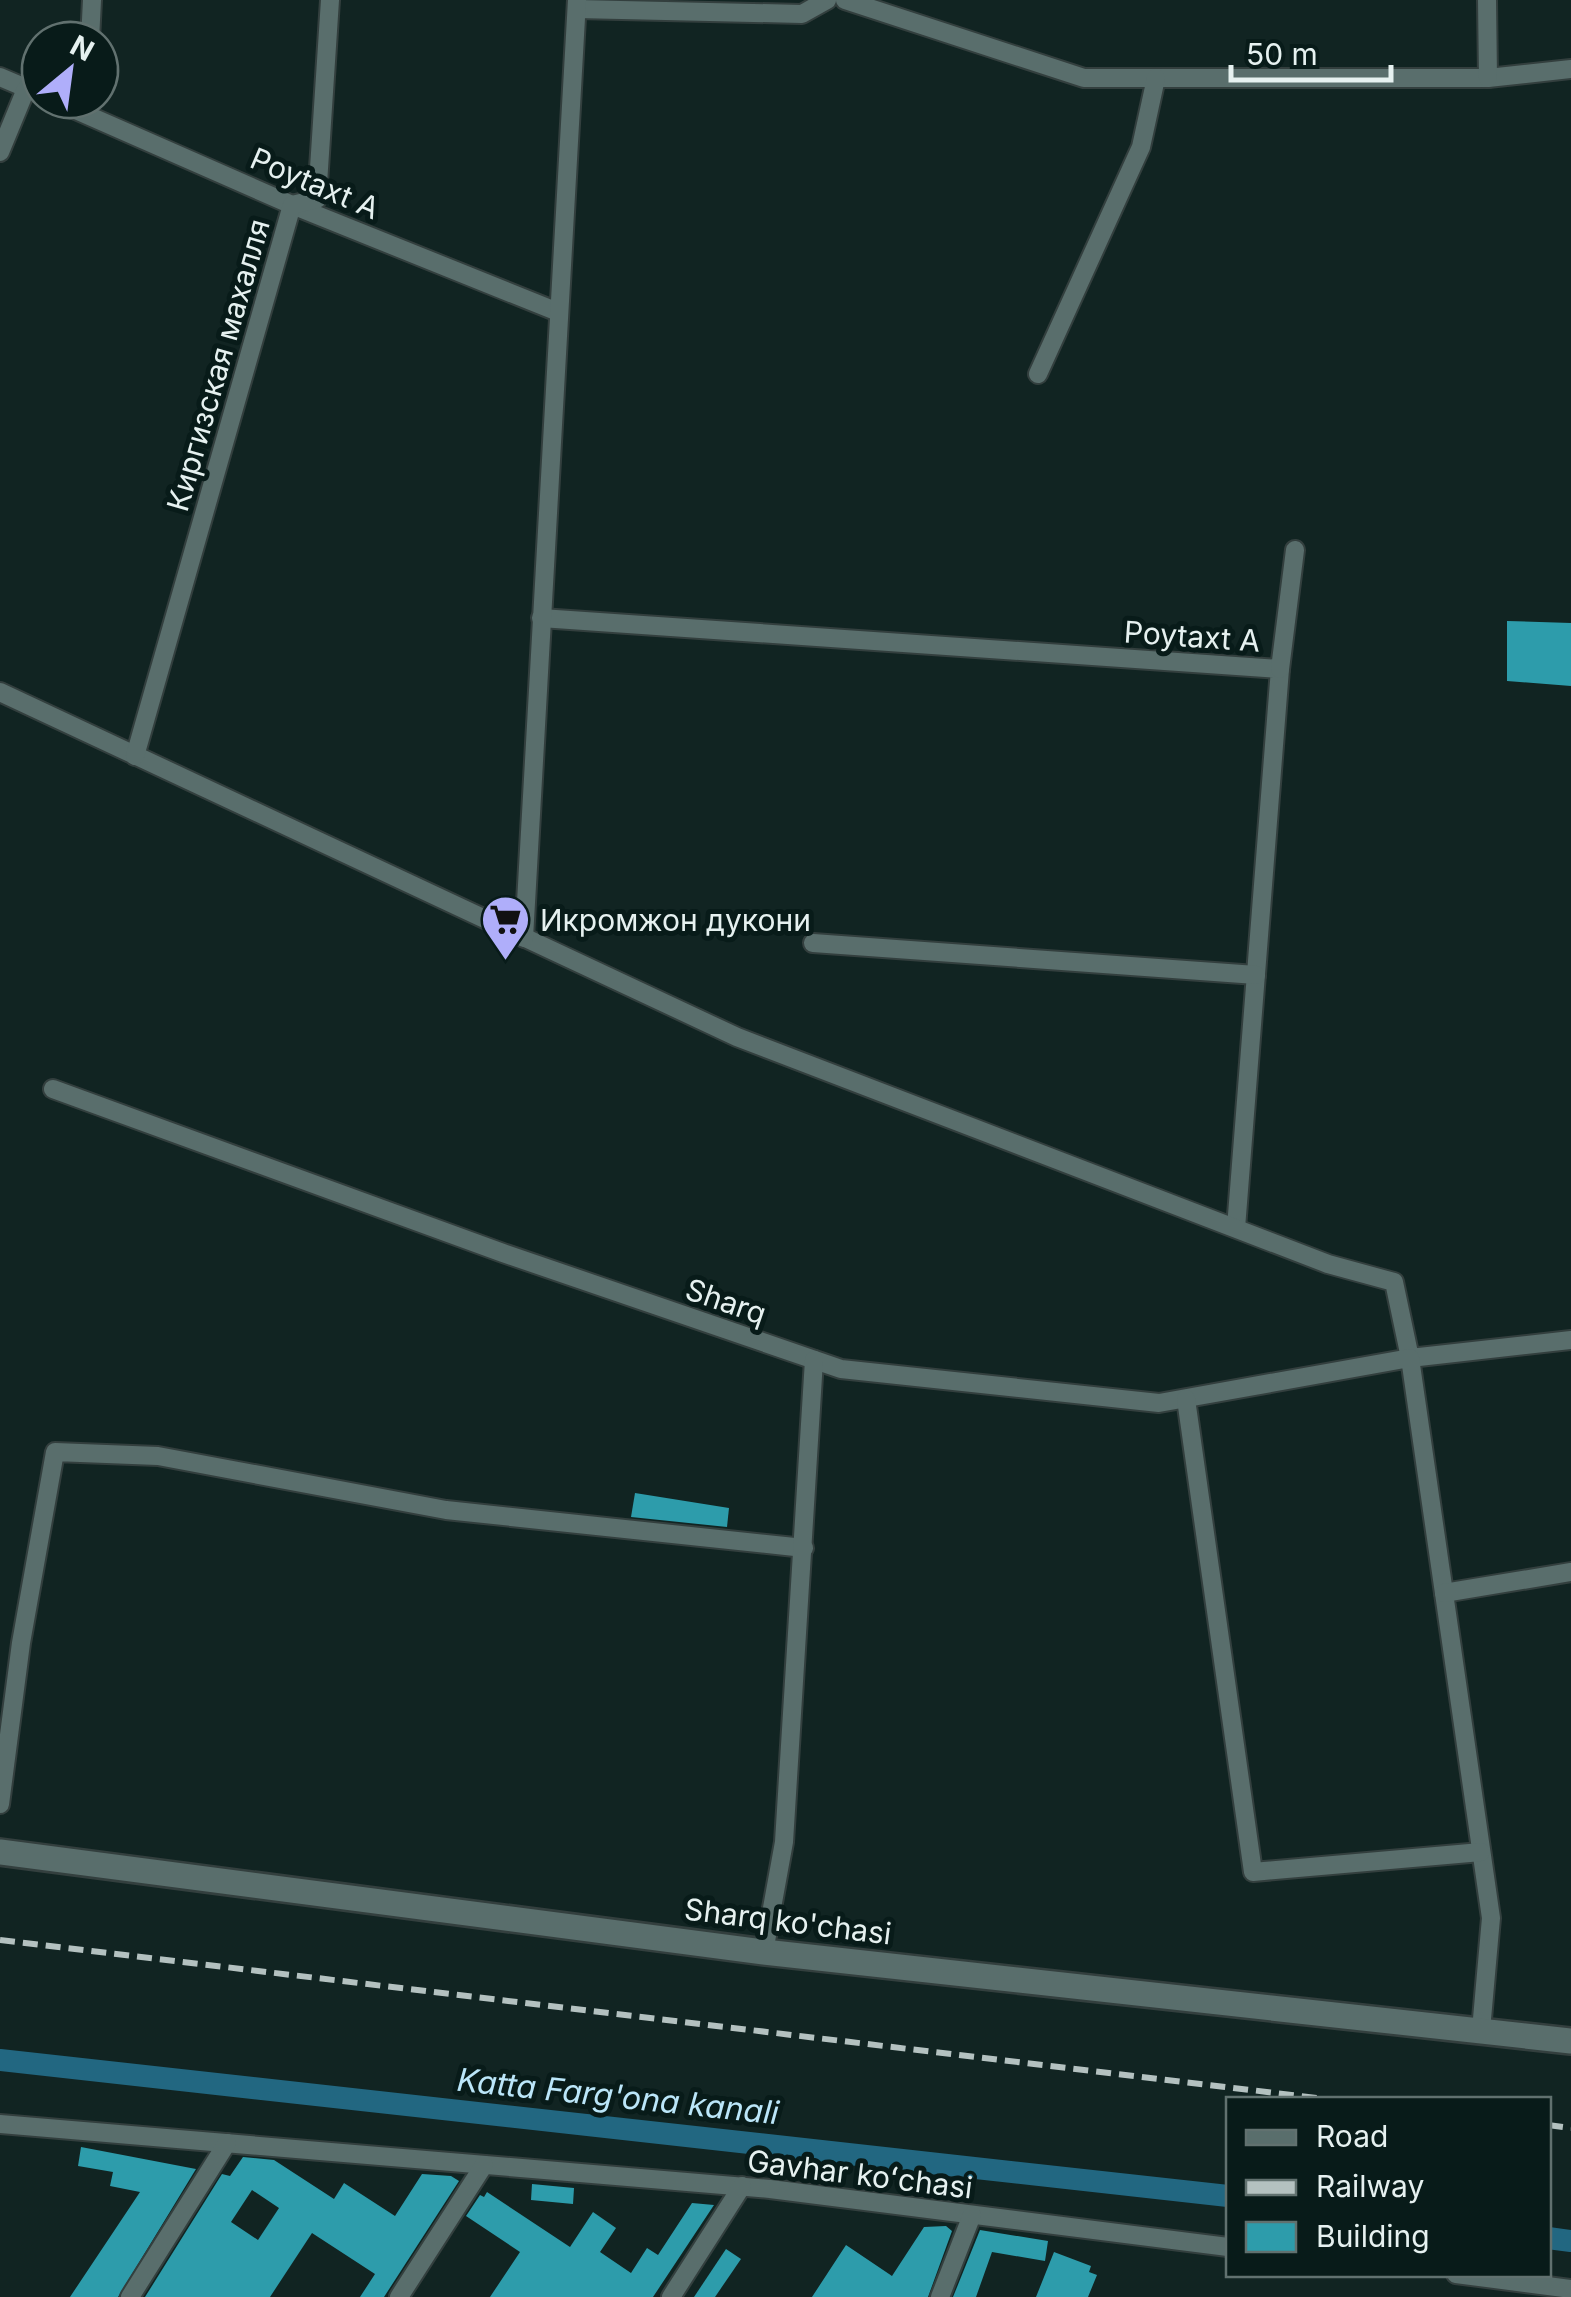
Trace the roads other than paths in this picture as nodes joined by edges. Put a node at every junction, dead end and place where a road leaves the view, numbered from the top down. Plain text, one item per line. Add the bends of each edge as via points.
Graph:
1 (330, 0) edge
2 (827, 0) edge
3 (844, 0) edge
4 (1487, 0) edge
5 (577, 4) edge
6 (1571, 69) edge
7 (1156, 78) junction
8 (1488, 78) junction
9 (20, 115) edge
10 (112, 120) edge
11 (0, 152) edge
12 (292, 205) junction
13 (558, 312) junction
14 (1038, 374) dead end
15 (1295, 550) dead end
16 (541, 618) junction
17 (1280, 669) junction
18 (0, 692) edge
19 (136, 756) junction
20 (524, 938) junction
21 (812, 943) dead end
22 (1256, 975) junction
23 (53, 1089) dead end
24 (1236, 1228) junction
25 (1571, 1340) edge
26 (1410, 1358) junction
27 (814, 1360) junction
28 (1186, 1399) junction
29 (804, 1548) junction
30 (1571, 1572) edge
31 (1444, 1593) junction
32 (0, 1804) edge
33 (0, 1852) edge
34 (1481, 1852) junction
35 (764, 1952) junction
36 (1480, 2030) junction
37 (1571, 2041) edge
38 (0, 2124) edge
39 (227, 2143) junction
40 (484, 2165) junction
41 (742, 2186) junction
42 (972, 2215) junction
43 (1226, 2246) edge
44 (1479, 2277) edge
45 (1571, 2289) edge
46 (130, 2297) edge
47 (399, 2297) edge
48 (671, 2297) edge
49 (940, 2297) edge

1 - 12 street, Киргизская махалля via 316,199
2 - 5 street via 802,14
3 - 7 street via 1084,78
4 - 8 street
5 - 13 street
6 - 8 street
7 - 8 street
7 - 14 street via 1141,147
9 - 11 street
10 - 12 street, Poytaxt A
12 - 13 street, Poytaxt A
12 - 19 street, Киргизская махалля
13 - 16 street
15 - 17 street
16 - 17 street, Poytaxt A
16 - 20 street
17 - 22 street, Poytaxt A
18 - 19 street
19 - 20 street
20 - 24 street via 737,1038
21 - 22 street
22 - 24 street, Poytaxt A
23 - 27 street, Sharq
24 - 26 street via 1394,1282
25 - 26 street, Sharq
26 - 28 street, Sharq
26 - 31 street
27 - 28 street, Sharq via 841,1369 1159,1404
27 - 29 street
28 - 34 street via 1253,1872
29 - 32 street via 446,1510 158,1456 55,1452
29 - 35 street via 784,1842
30 - 31 street
31 - 34 street
33 - 35 main road, Sharq ko'chasi
34 - 36 street via 1491,1918
35 - 36 main road, Sharq ko'chasi
36 - 37 main road, Sharq ko'chasi
38 - 39 street, Gavhar koʻchasi
39 - 40 street, Gavhar koʻchasi
39 - 46 street
40 - 41 street, Gavhar koʻchasi
40 - 47 street
41 - 42 street, Gavhar koʻchasi
41 - 48 street
42 - 43 street, Gavhar koʻchasi
42 - 49 street
44 - 45 street

